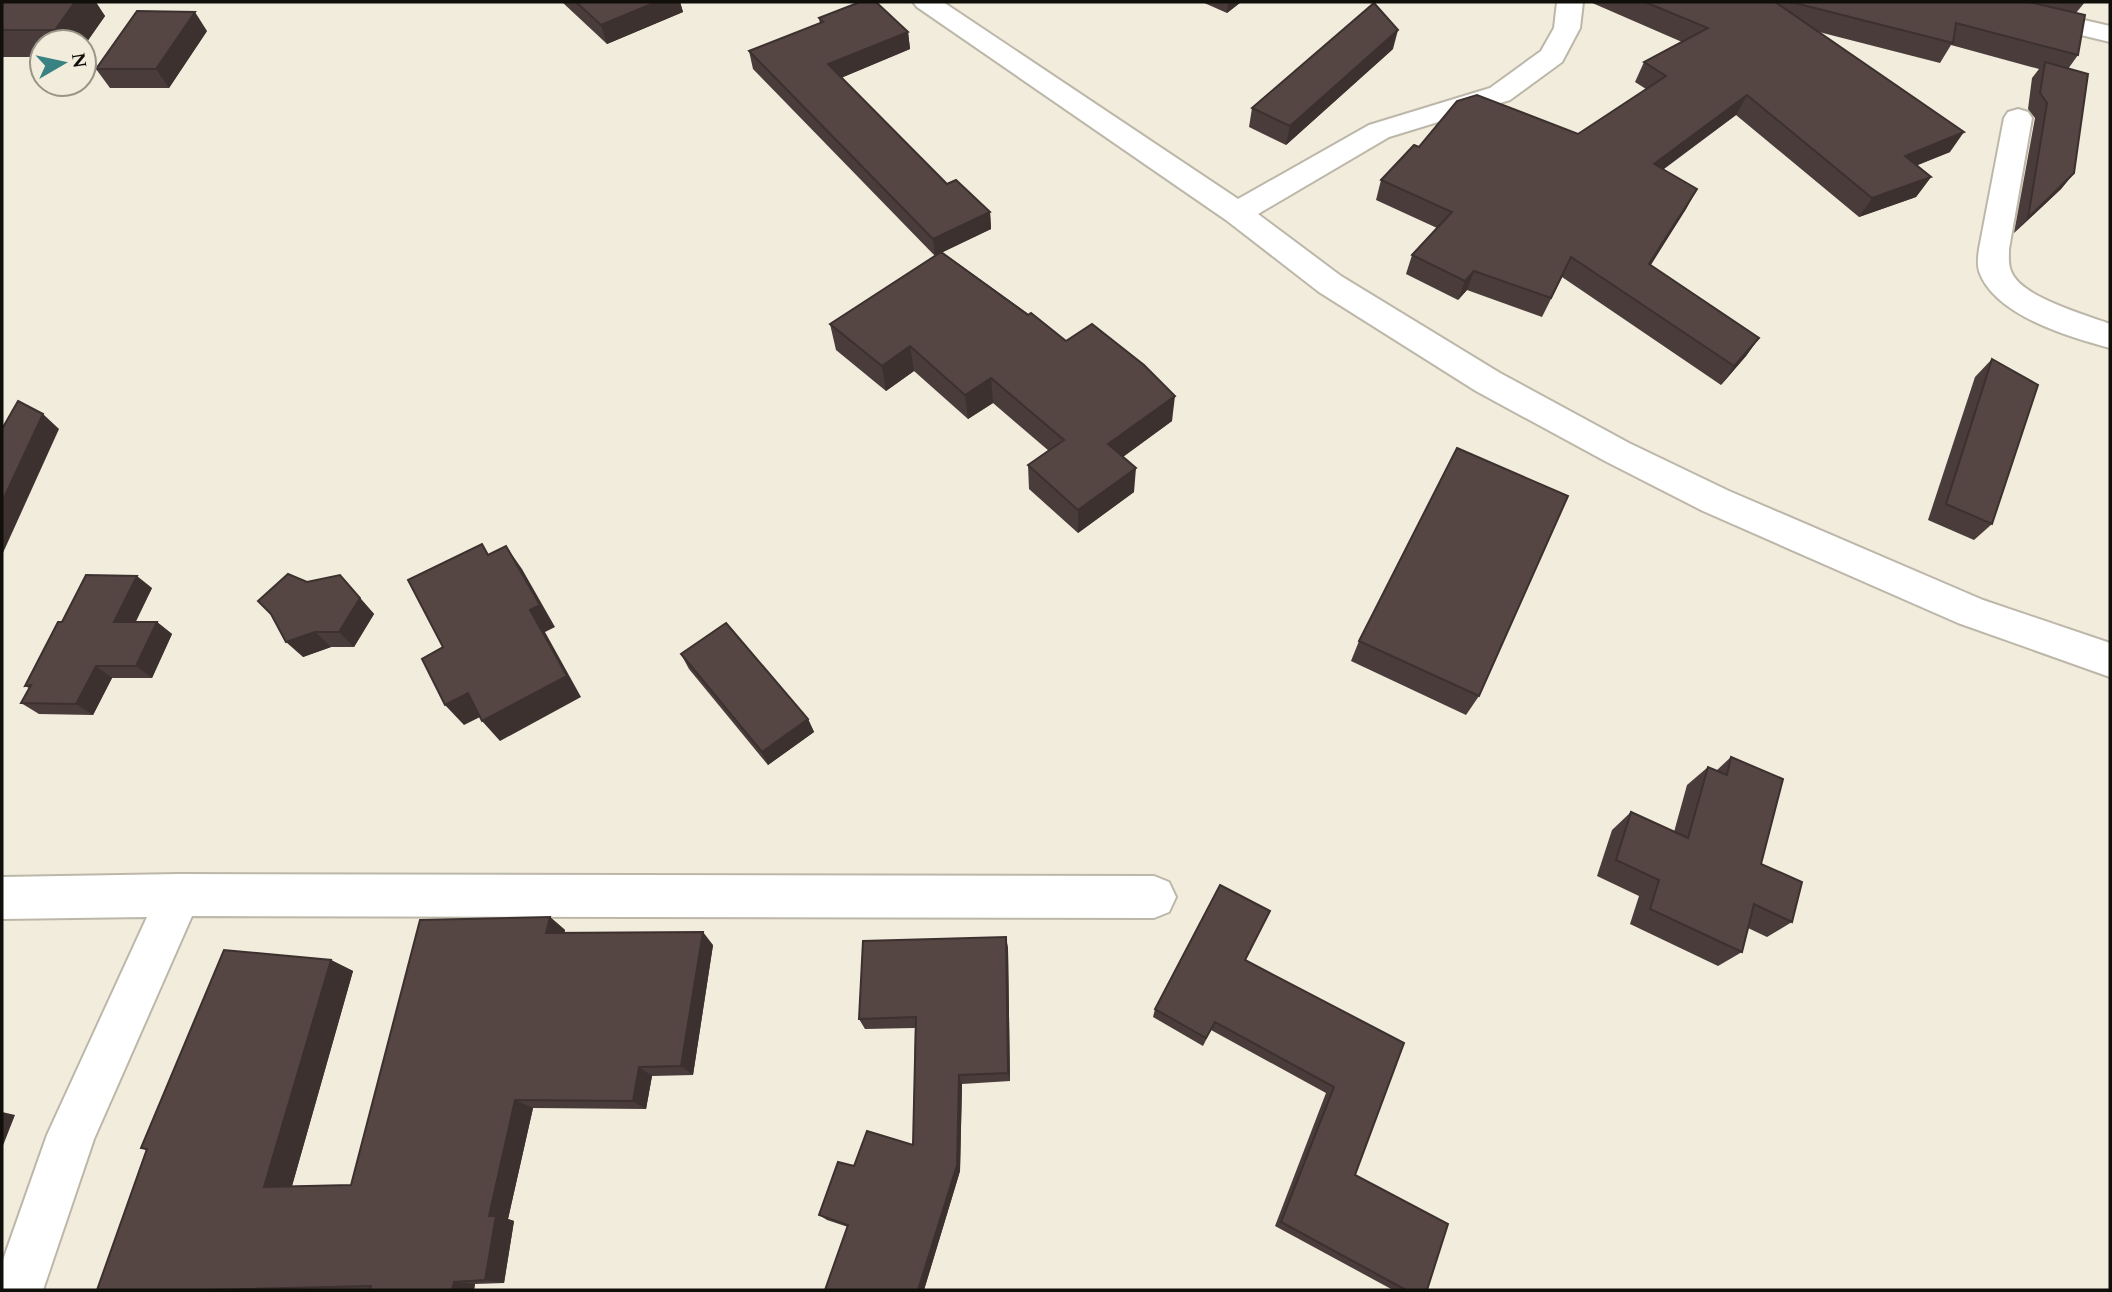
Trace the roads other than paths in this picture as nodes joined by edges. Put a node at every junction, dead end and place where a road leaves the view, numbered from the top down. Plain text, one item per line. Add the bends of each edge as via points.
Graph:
1 (926, 2) edge
2 (1570, 2) edge
3 (1973, 2) edge
4 (2110, 34) edge
5 (2018, 118) dead end
6 (1237, 213) junction
7 (2110, 336) edge
8 (2110, 660) edge
9 (179, 895) junction
10 (1154, 897) dead end
11 (2, 898) edge
12 (18, 1290) edge

1 - 6 street
2 - 6 street via 1567,28 1552,56 1500,94 1379,131
3 - 4 street
5 - 7 street via 1994,268 2007,289 2020,299
6 - 8 street via 1330,284 1488,382 1617,452 1971,611
9 - 10 street
9 - 11 street
9 - 12 street via 71,1135

